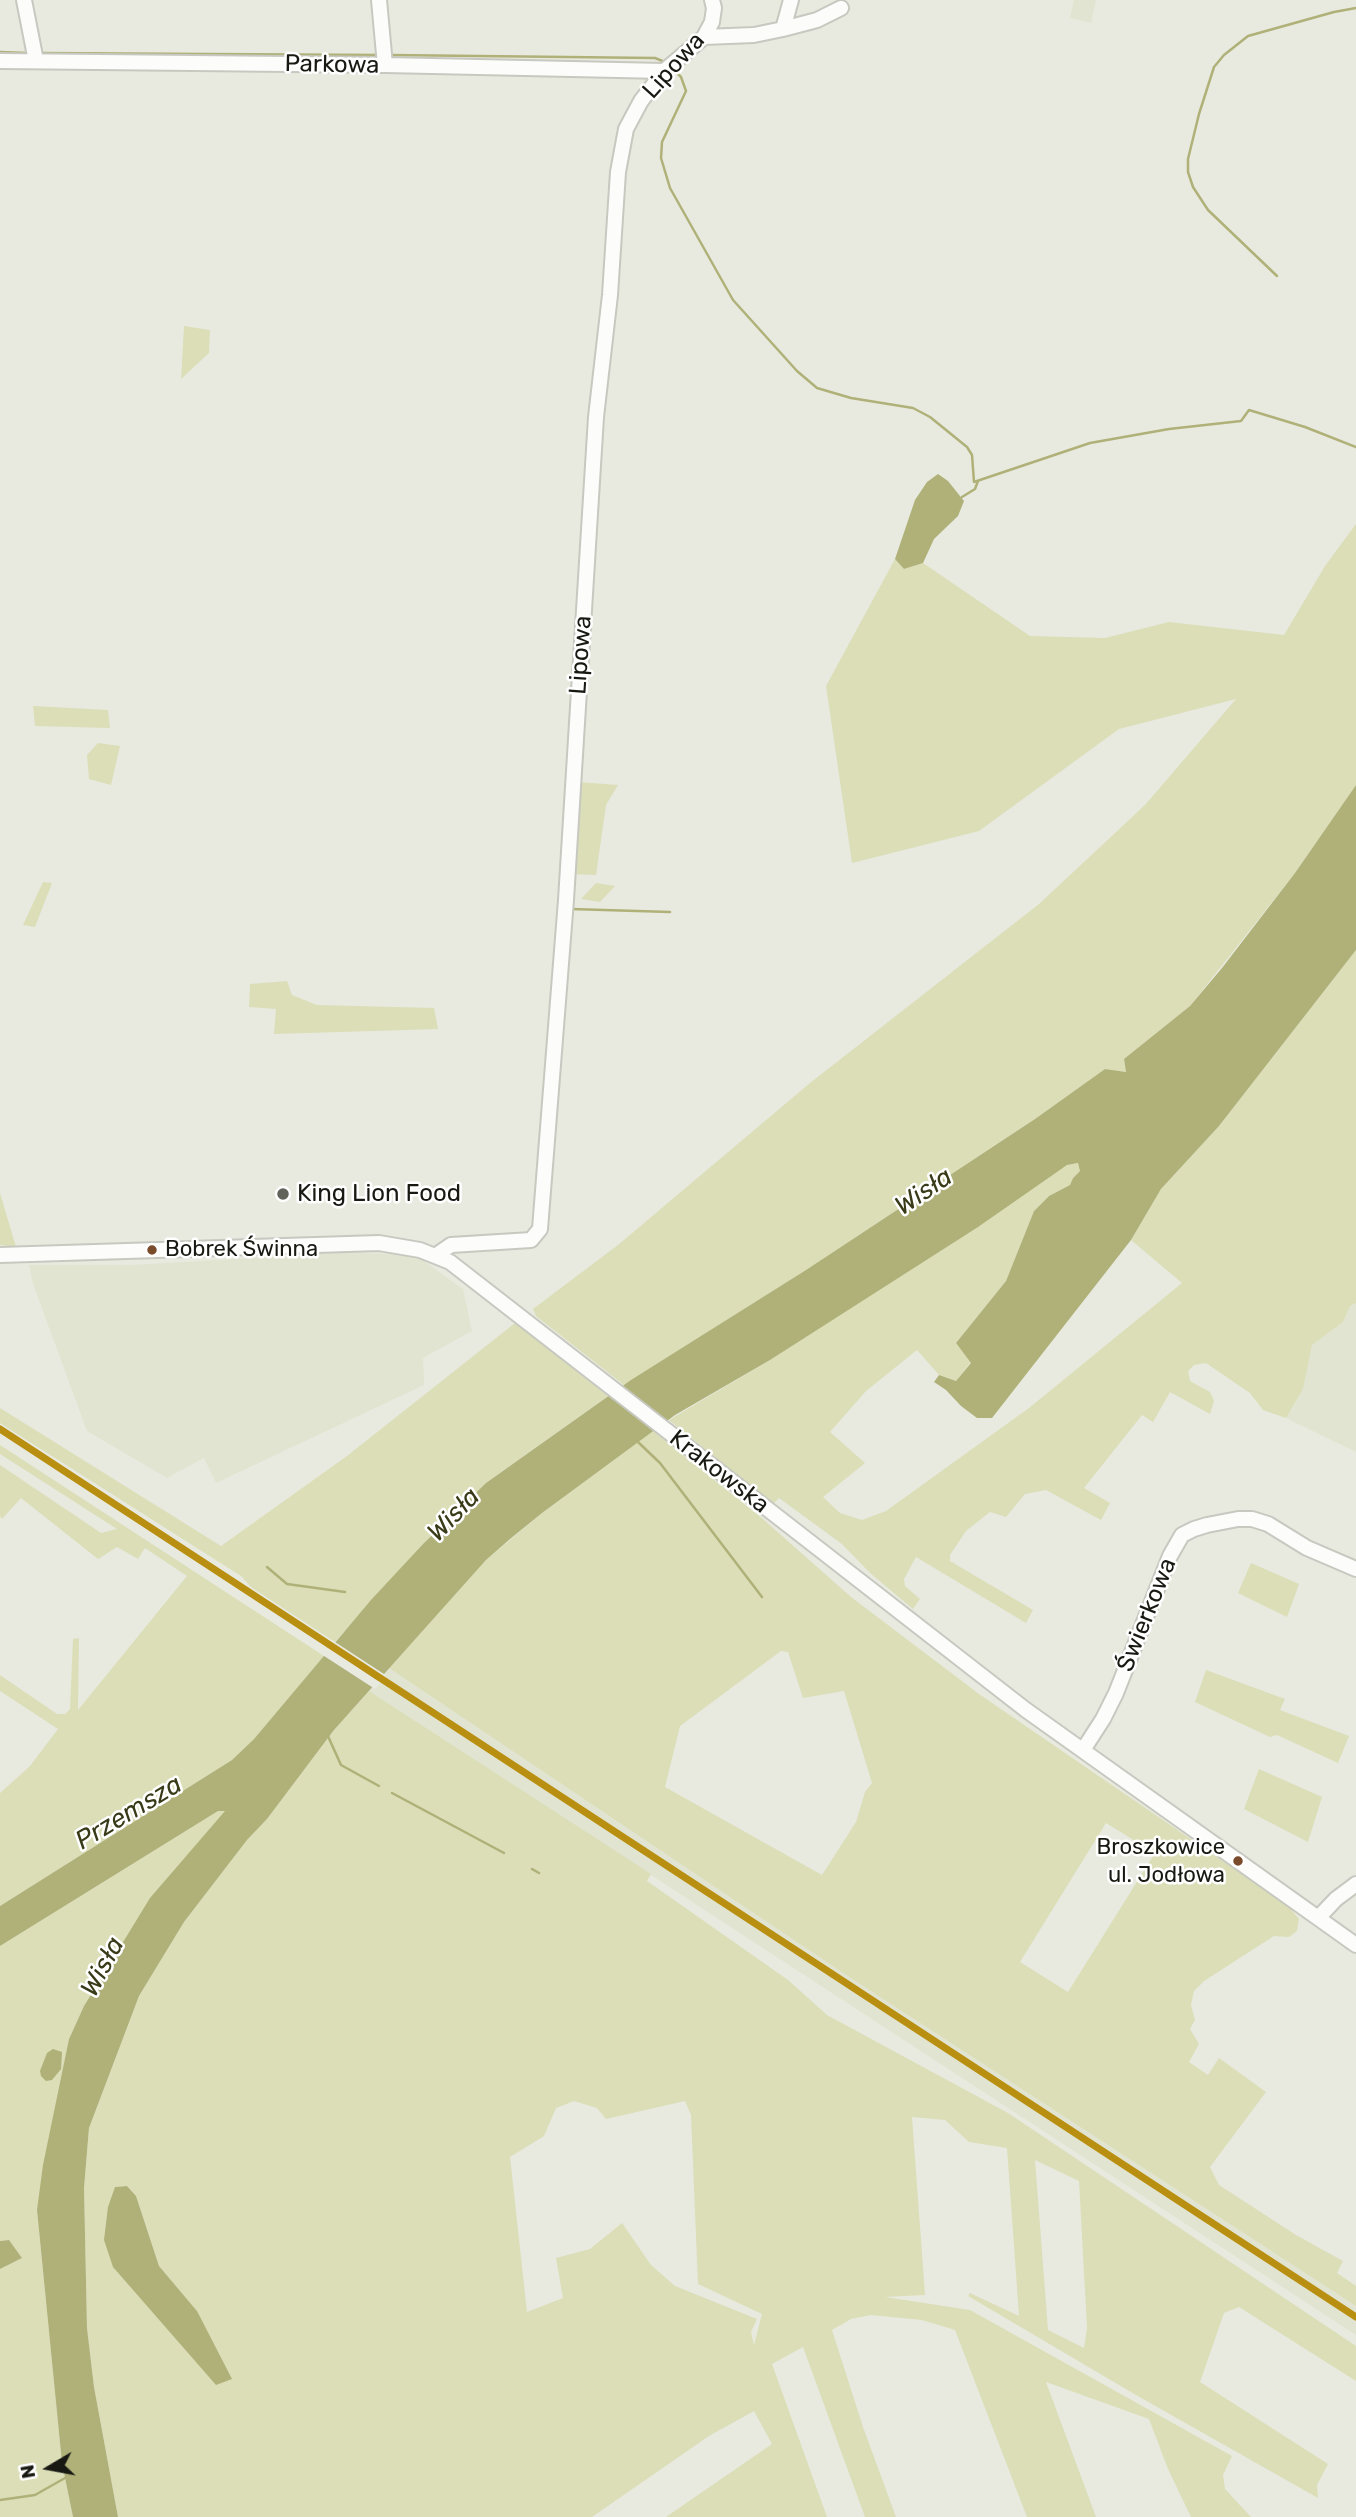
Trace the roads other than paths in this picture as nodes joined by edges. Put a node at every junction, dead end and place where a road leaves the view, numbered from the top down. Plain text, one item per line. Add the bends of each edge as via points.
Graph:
1 (24, 0) edge
2 (379, 0) edge
3 (712, 0) edge
4 (791, 0) edge
5 (841, 8) dead end
6 (783, 29) junction
7 (704, 37) junction
8 (384, 59) junction
9 (0, 61) edge
10 (36, 61) junction
11 (670, 67) junction
12 (0, 1255) edge
13 (435, 1256) junction
14 (1356, 1569) edge
15 (1083, 1750) junction
16 (1356, 1884) edge
17 (1318, 1918) junction
18 (1356, 1945) edge

1 - 10 street
2 - 8 street
3 - 7 street, Lipowa via 712,22
4 - 6 street
5 - 6 street
6 - 7 street
7 - 11 street, Lipowa
8 - 10 street, Parkowa
8 - 11 street, Parkowa
9 - 10 street, Parkowa
11 - 13 street, Lipowa via 641,101 626,129 618,172 596,417 540,1229 531,1240 451,1245
12 - 13 street, Krakowska via 379,1243
13 - 15 street, Krakowska via 450,1262 529,1322
14 - 15 street, Świerkowa via 1252,1519 1207,1525 1182,1535 1116,1693
15 - 17 street, Krakowska
16 - 17 street
17 - 18 street, Krakowska

